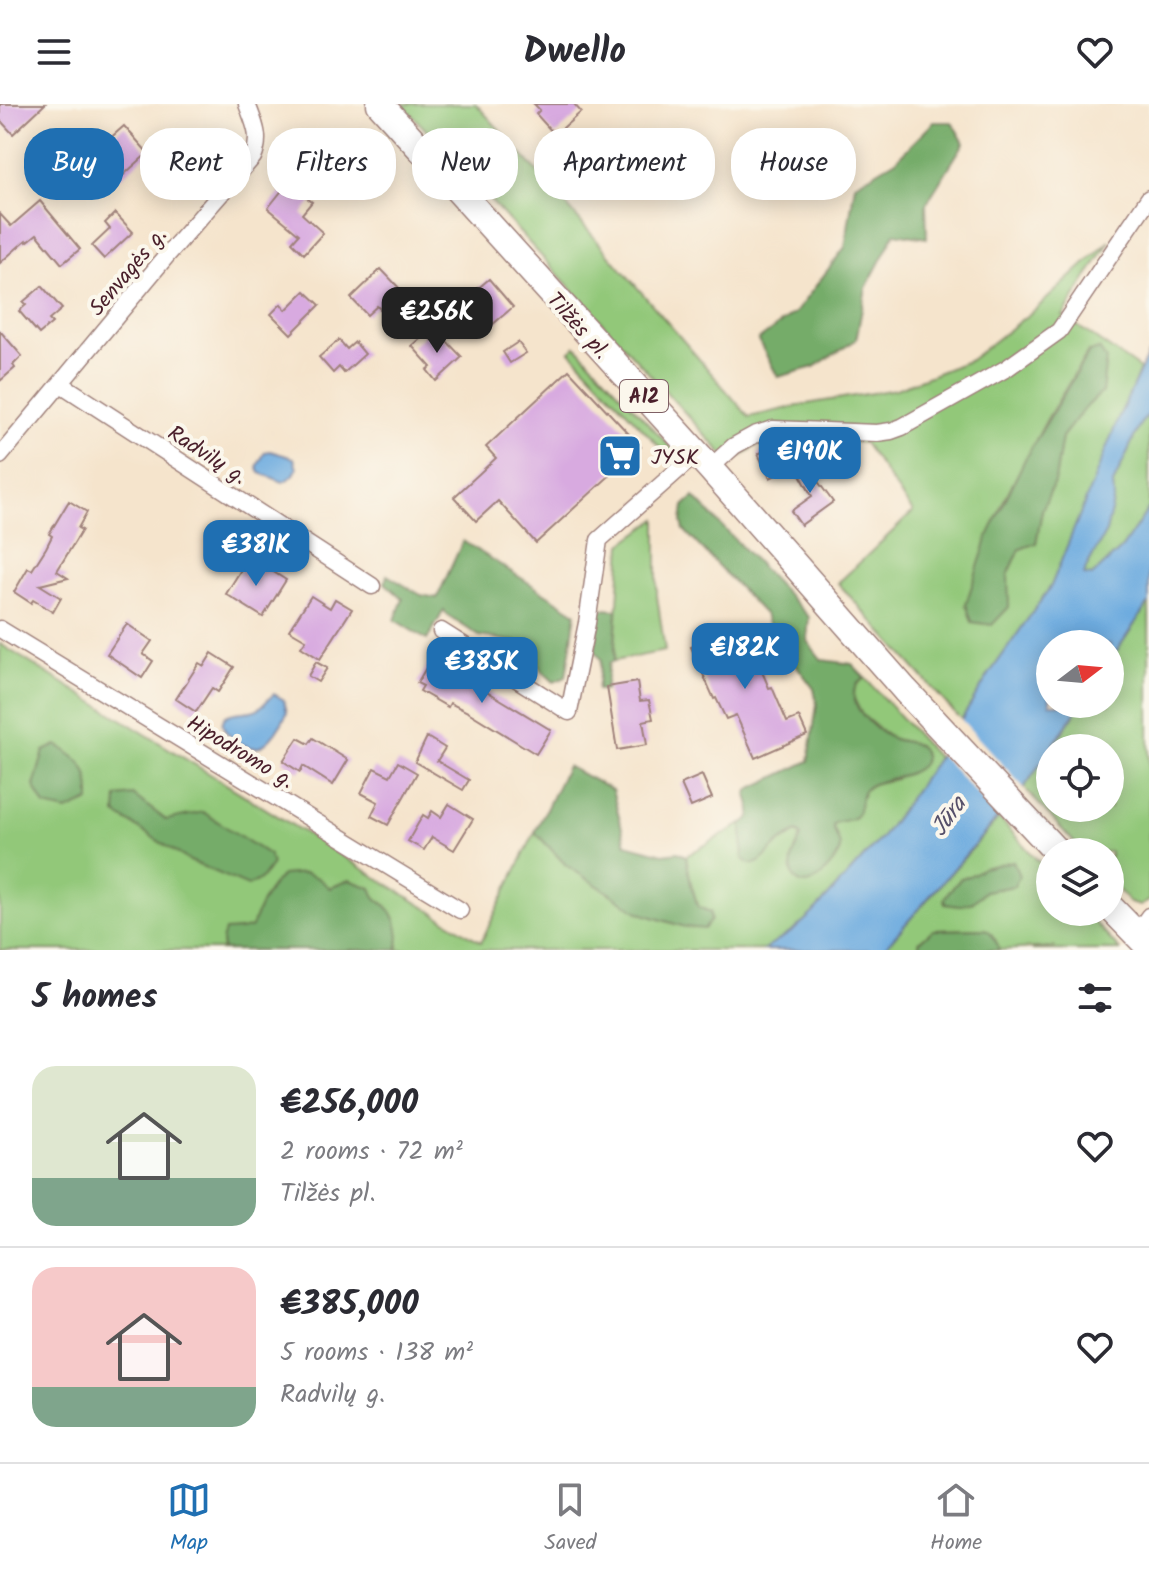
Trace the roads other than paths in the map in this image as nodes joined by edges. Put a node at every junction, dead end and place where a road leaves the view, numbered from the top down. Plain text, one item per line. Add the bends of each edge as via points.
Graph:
1 (247, 104) edge
2 (380, 104) edge
3 (1149, 198) edge
4 (61, 384) junction
5 (0, 456) edge
6 (703, 461) junction
7 (372, 586) dead end
8 (0, 629) edge
9 (441, 631) dead end
10 (1044, 838) edge
11 (460, 910) dead end
12 (1124, 917) edge
13 (1145, 932) edge

1 - 4 street, Senvagės g. via 258,146 253,157
2 - 6 highway, Tilžės pl. / A12
3 - 6 street via 1059,331 1007,368 891,431 773,429
4 - 5 street, Senvagės g.
4 - 7 street, Radvilų g.
6 - 9 street via 599,540 569,712
6 - 10 highway, Tilžės pl. / A12
8 - 11 street, Hipodromo g.
12 - 13 highway

